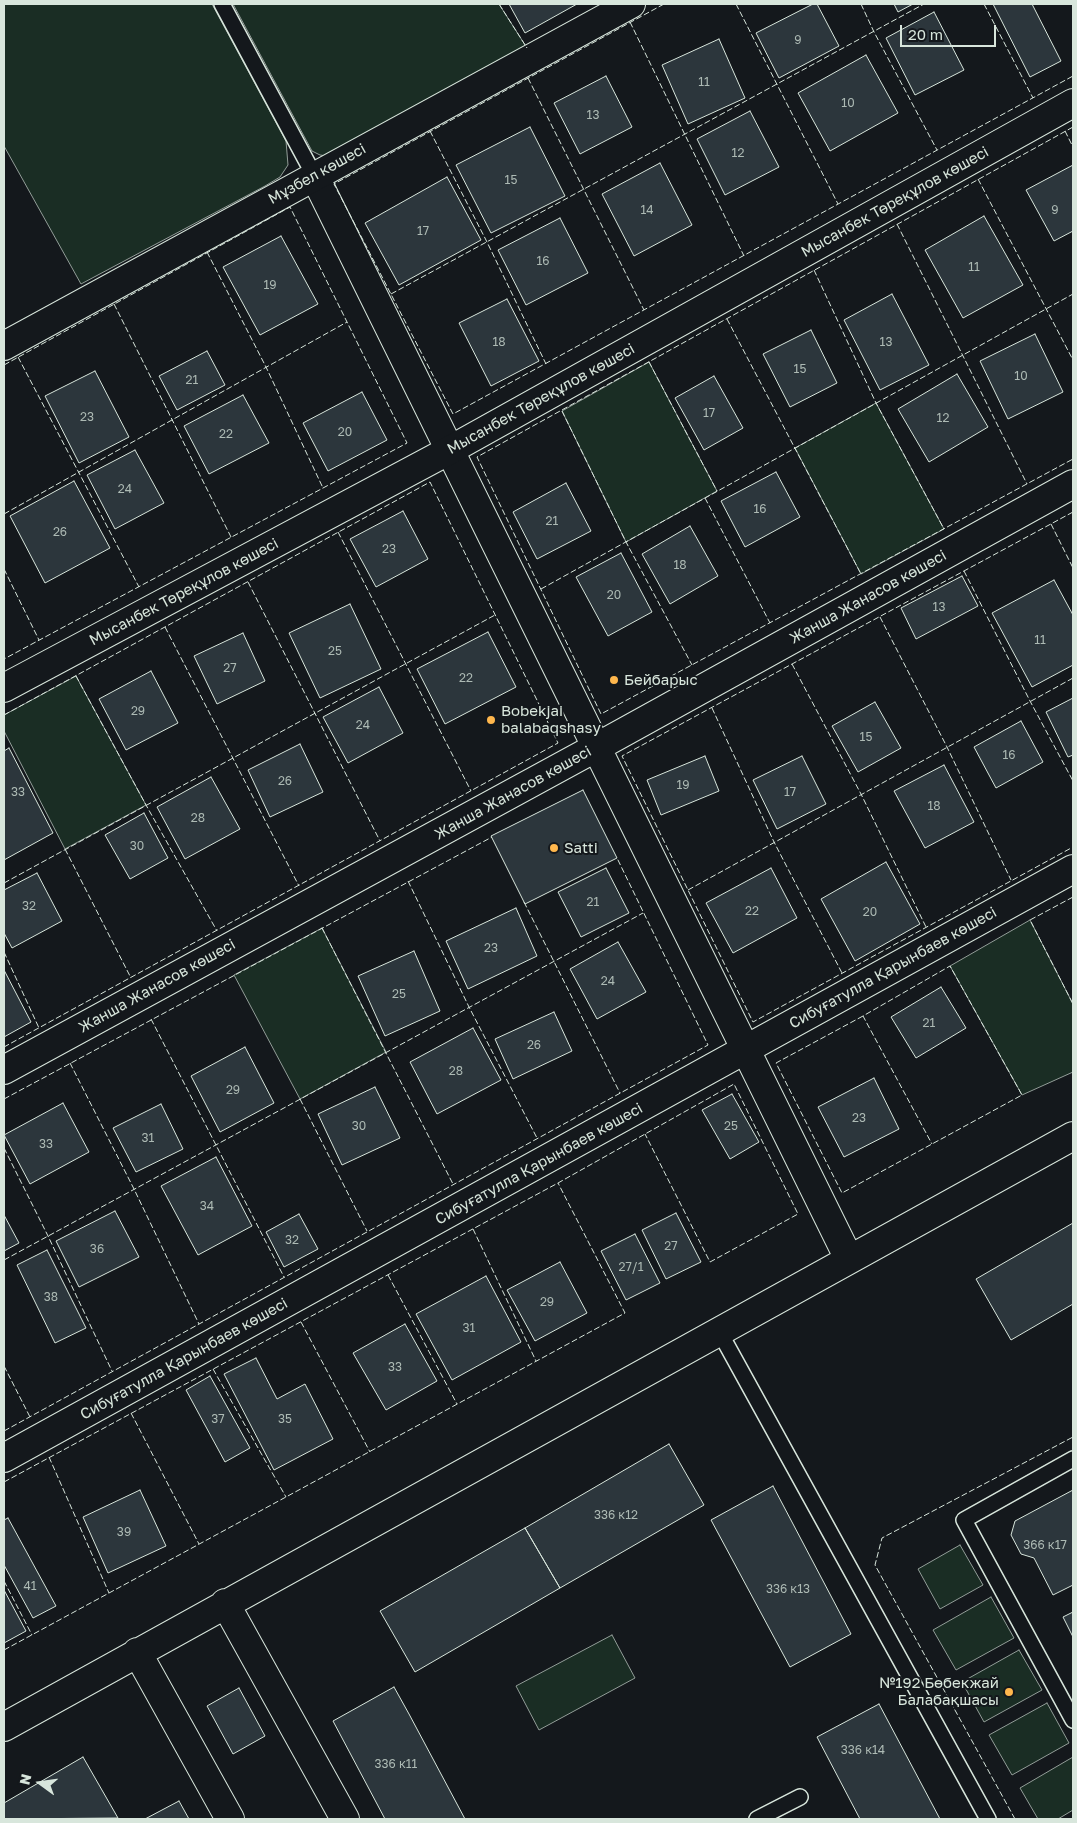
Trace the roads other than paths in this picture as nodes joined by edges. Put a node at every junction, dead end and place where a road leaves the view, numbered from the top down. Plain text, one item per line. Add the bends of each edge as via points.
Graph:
1 (222, 4) edge
2 (631, 4) edge
3 (1073, 103) edge
4 (314, 175) junction
5 (4, 346) edge
6 (450, 450) junction
7 (1073, 484) edge
8 (4, 688) edge
9 (597, 747) junction
10 (1073, 869) edge
11 (745, 1050) junction
12 (4, 1070) edge
13 (1073, 1136) edge
14 (849, 1259) junction
15 (719, 1331) junction
16 (4, 1458) edge
17 (1073, 1459) edge
18 (226, 1603) junction
19 (137, 1652) junction
20 (1073, 1720) edge
21 (4, 1727) edge
22 (800, 1797) dead end
23 (230, 1819) edge
24 (345, 1819) edge
25 (757, 1819) edge
26 (988, 1819) edge

1 - 4 lane
2 - 4 street, Мұзбел көшесі
3 - 6 street, Мысанбек Төреқұлов көшесі
4 - 5 street, Мұзбел көшесі
4 - 6 street
6 - 8 street, Мысанбек Төреқұлов көшесі
6 - 9 street
7 - 9 street, Жанша Жанасов көшесі
9 - 11 street
9 - 12 street, Жанша Жанасов көшесі
10 - 11 street, Сибуғатулла Қарынбаев көшесі
11 - 14 street
11 - 16 street, Сибуғатулла Қарынбаев көшесі
13 - 14 street
14 - 15 street
15 - 18 street
15 - 26 lane
17 - 20 lane via 964,1520
18 - 19 street
18 - 24 street
19 - 21 street
19 - 23 street
22 - 25 lane

